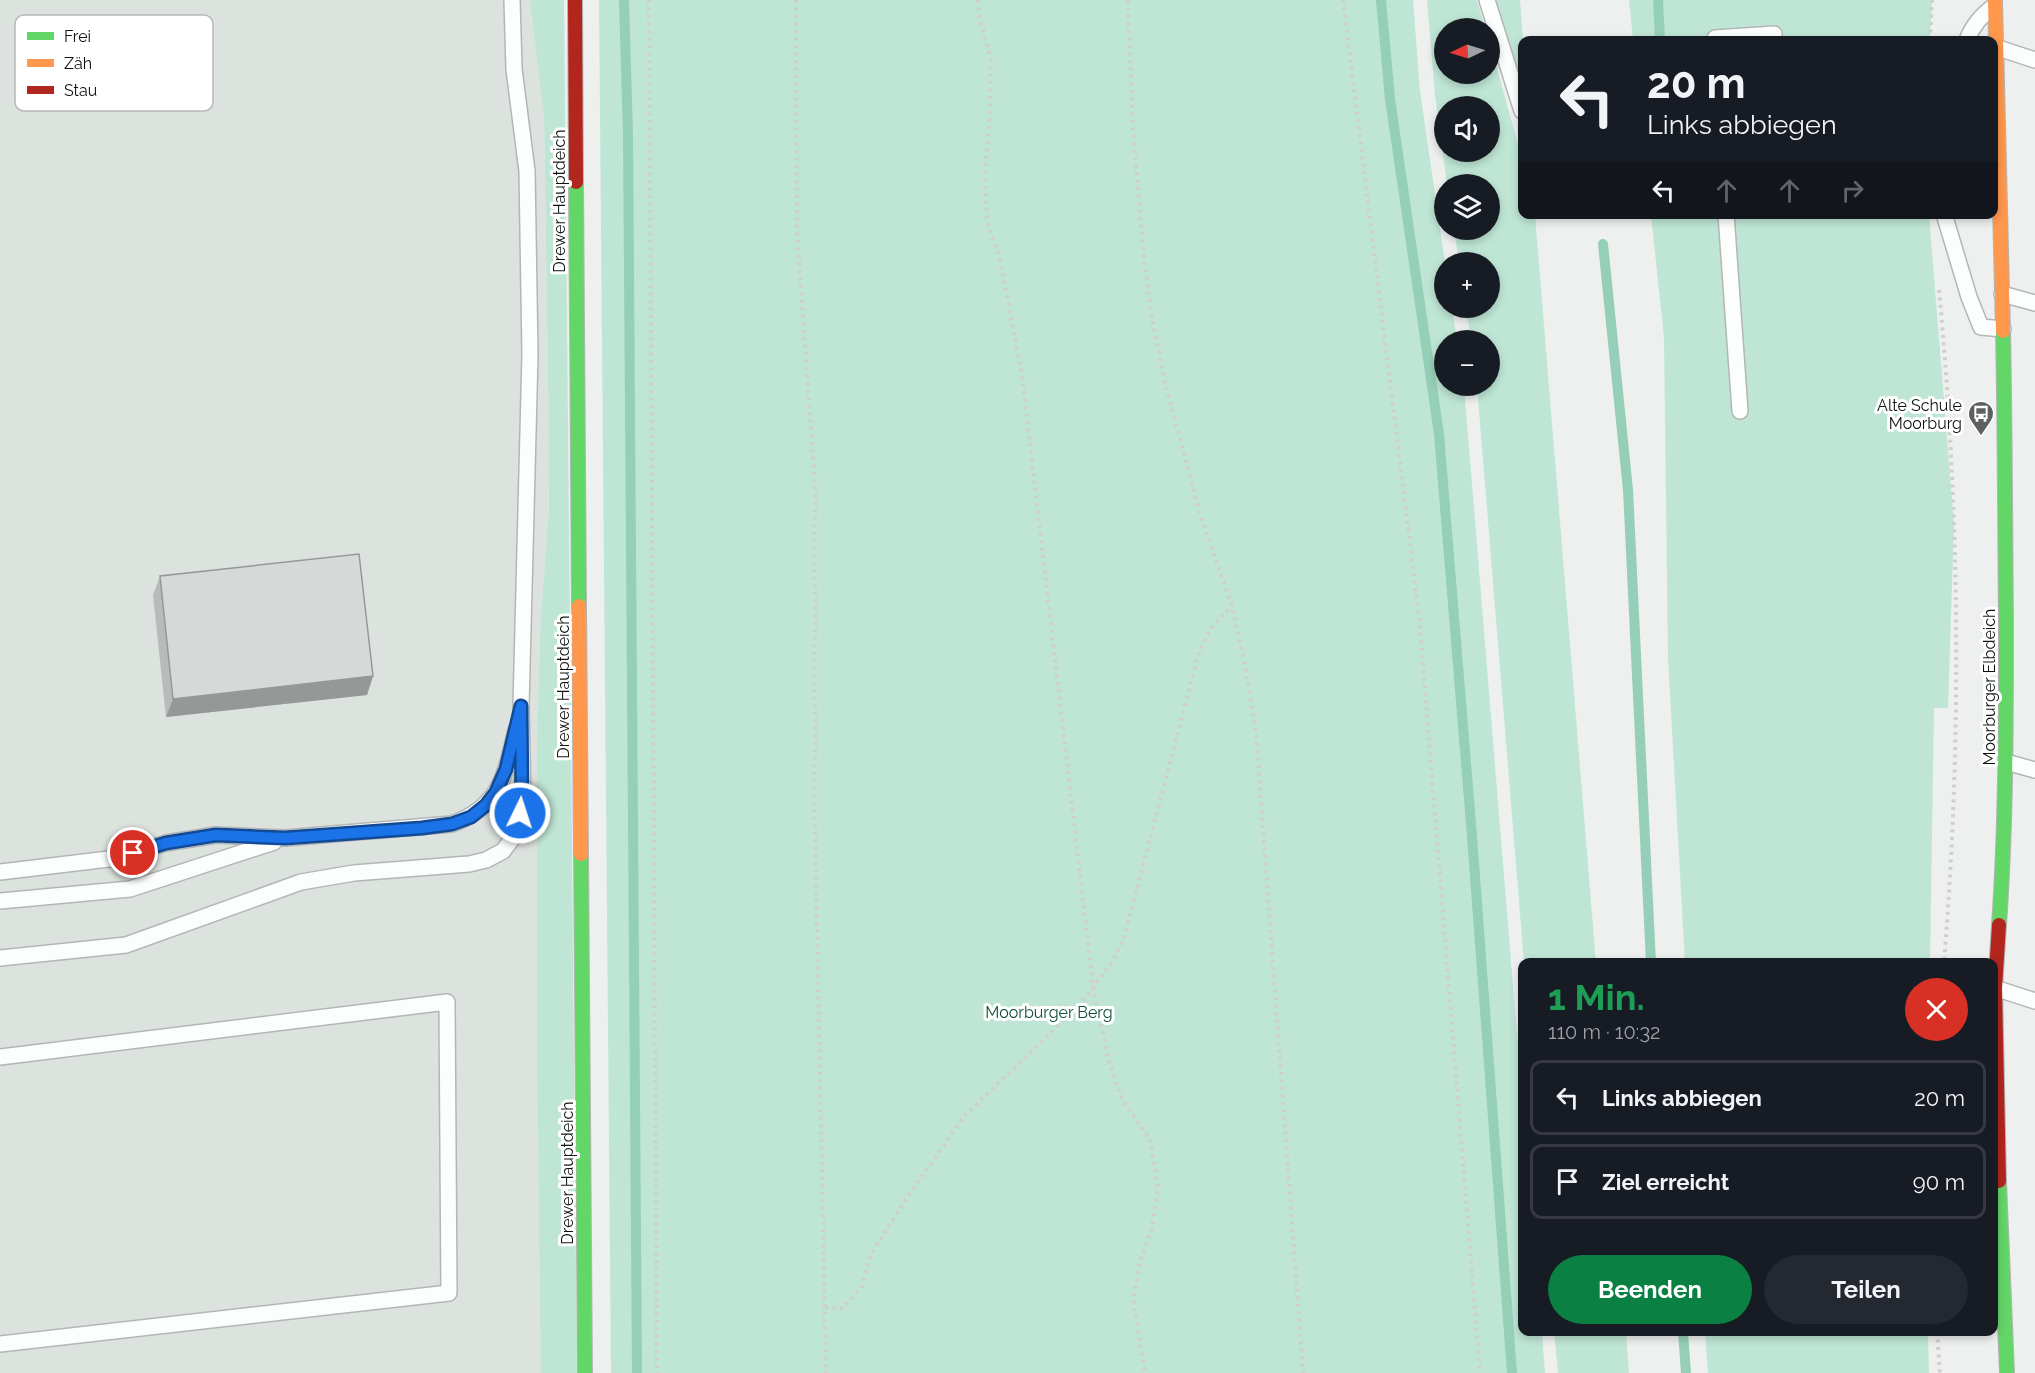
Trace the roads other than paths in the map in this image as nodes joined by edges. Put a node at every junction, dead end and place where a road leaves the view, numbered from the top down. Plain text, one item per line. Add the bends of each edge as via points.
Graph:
1 (512, 0) edge
2 (575, 0) edge
3 (1487, 0) edge
4 (1995, 3) edge
5 (1774, 34) dead end
6 (1744, 36) edge
7 (1969, 36) edge
8 (1995, 36) edge
9 (1998, 48) edge
10 (2035, 60) edge
11 (1518, 98) edge
12 (1998, 153) edge
13 (1726, 219) edge
14 (1946, 219) edge
15 (2002, 294) junction
16 (2035, 303) edge
17 (2003, 329) junction
18 (1740, 411) dead end
19 (521, 706) junction
20 (2006, 762) junction
21 (2035, 770) edge
22 (285, 838) junction
23 (0, 872) edge
24 (0, 901) edge
25 (0, 958) edge
26 (1997, 958) edge
27 (1998, 989) edge
28 (2035, 1001) edge
29 (0, 1057) edge
30 (1998, 1167) edge
31 (0, 1344) edge
32 (585, 1373) edge
33 (2007, 1373) edge

1 - 19 lane via 514,69 527,171 530,354
2 - 32 street, Drewer Hauptdeich
3 - 11 lane
4 - 7 lane
4 - 8 street, Moorburger Elbdeich
5 - 6 lane
9 - 10 lane
12 - 15 street, Moorburger Elbdeich
13 - 18 lane
14 - 17 lane via 1981,327
15 - 16 lane
15 - 17 street, Moorburger Elbdeich
17 - 20 street, Moorburger Elbdeich
19 - 22 lane via 496,792 471,817 422,828
19 - 25 lane via 522,800 518,826 503,851 486,860 301,882 126,945
20 - 21 lane
20 - 26 street, Moorburger Elbdeich
22 - 23 lane via 216,835 166,843 117,858
22 - 24 lane via 130,889
27 - 28 lane
29 - 31 lane via 447,1002 448,1293
30 - 33 street, Moorburger Elbdeich

